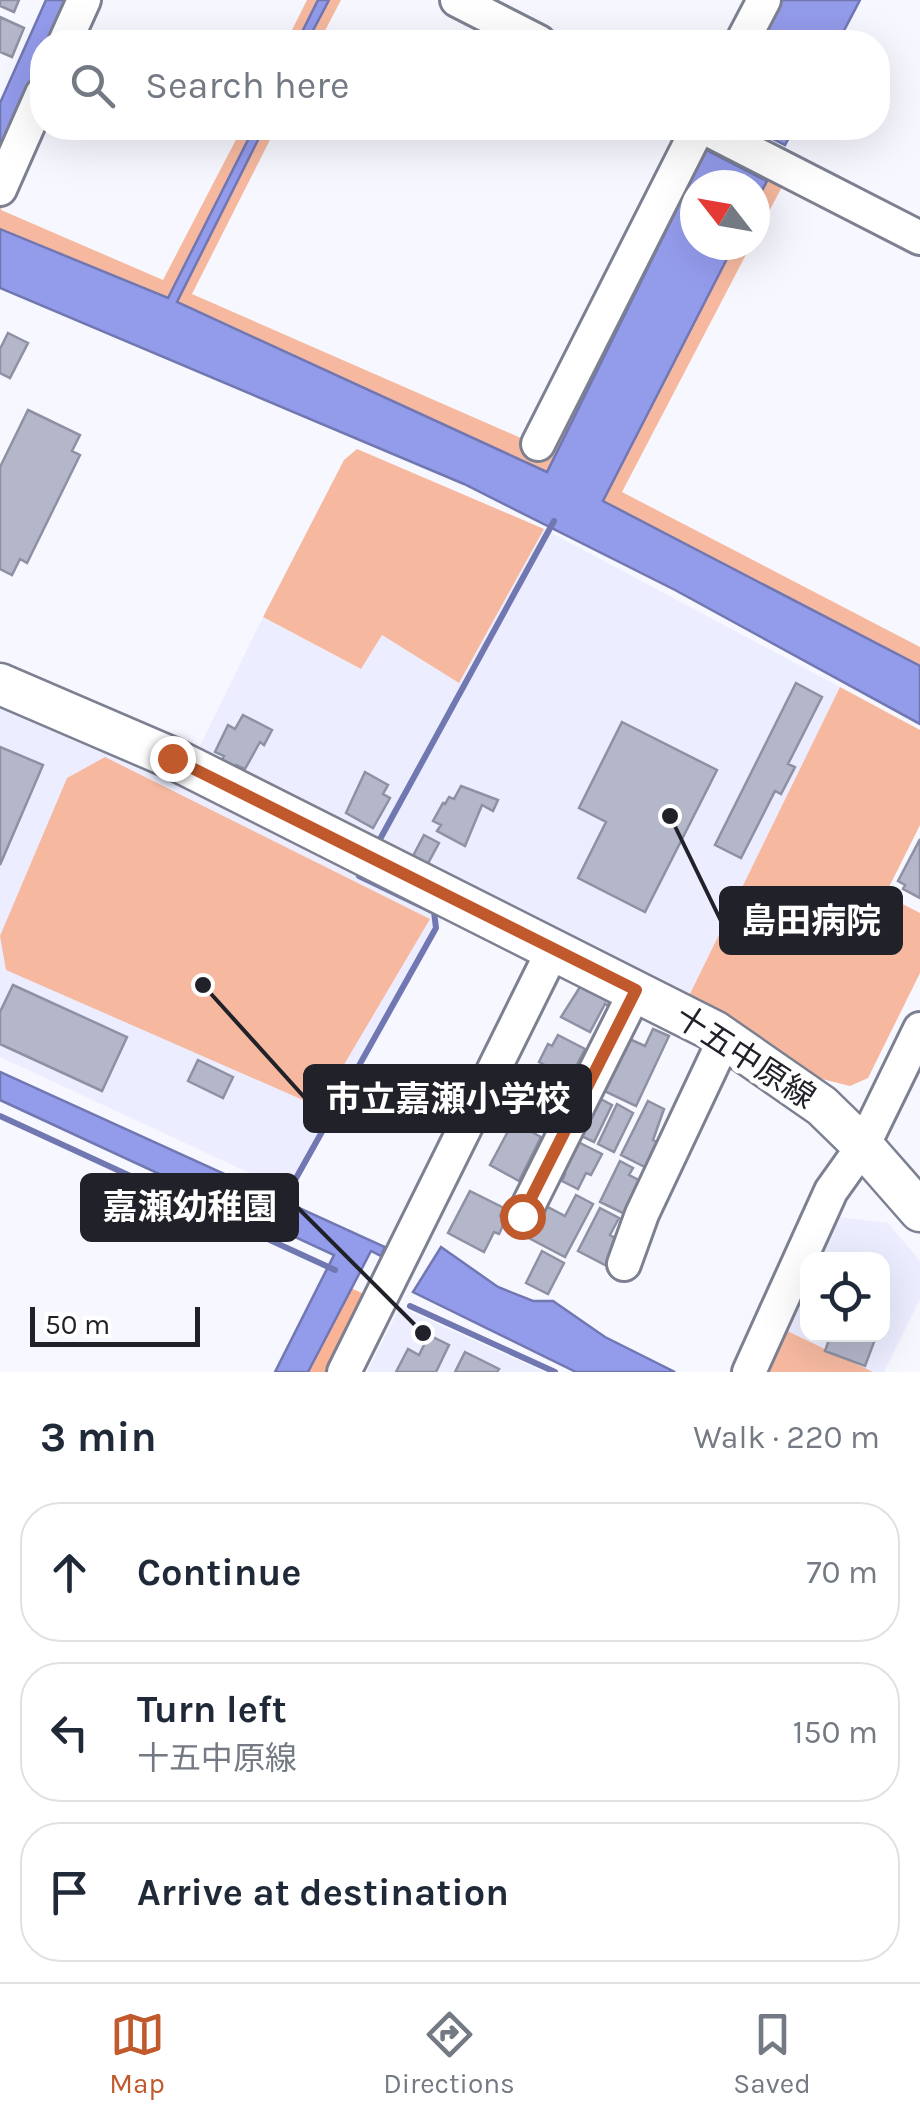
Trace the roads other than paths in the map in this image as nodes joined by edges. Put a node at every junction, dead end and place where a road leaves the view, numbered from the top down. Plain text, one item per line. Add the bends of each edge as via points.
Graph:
1 (84, 0) edge
2 (456, 0) edge
3 (764, 0) edge
4 (70, 30) edge
5 (516, 30) edge
6 (748, 30) edge
7 (30, 121) edge
8 (696, 140) edge
9 (728, 140) edge
10 (0, 189) edge
11 (920, 238) edge
12 (538, 444) dead end
13 (0, 684) edge
14 (554, 948) junction
15 (636, 990) junction
16 (920, 1030) edge
17 (725, 1038) junction
18 (863, 1146) junction
19 (920, 1211) edge
20 (522, 1216) dead end
21 (624, 1264) dead end
22 (344, 1372) edge
23 (748, 1372) edge

1 - 4 street
2 - 5 street
3 - 6 street
7 - 10 street
8 - 12 street
9 - 11 street
13 - 14 main road, 十五中原線 via 172,758
14 - 15 main road, 十五中原線
14 - 22 street
15 - 17 main road, 十五中原線
15 - 20 street
16 - 18 street
17 - 18 main road, 十五中原線 via 822,1106
17 - 21 street
18 - 19 main road, 十五中原線
18 - 23 street via 831,1191

